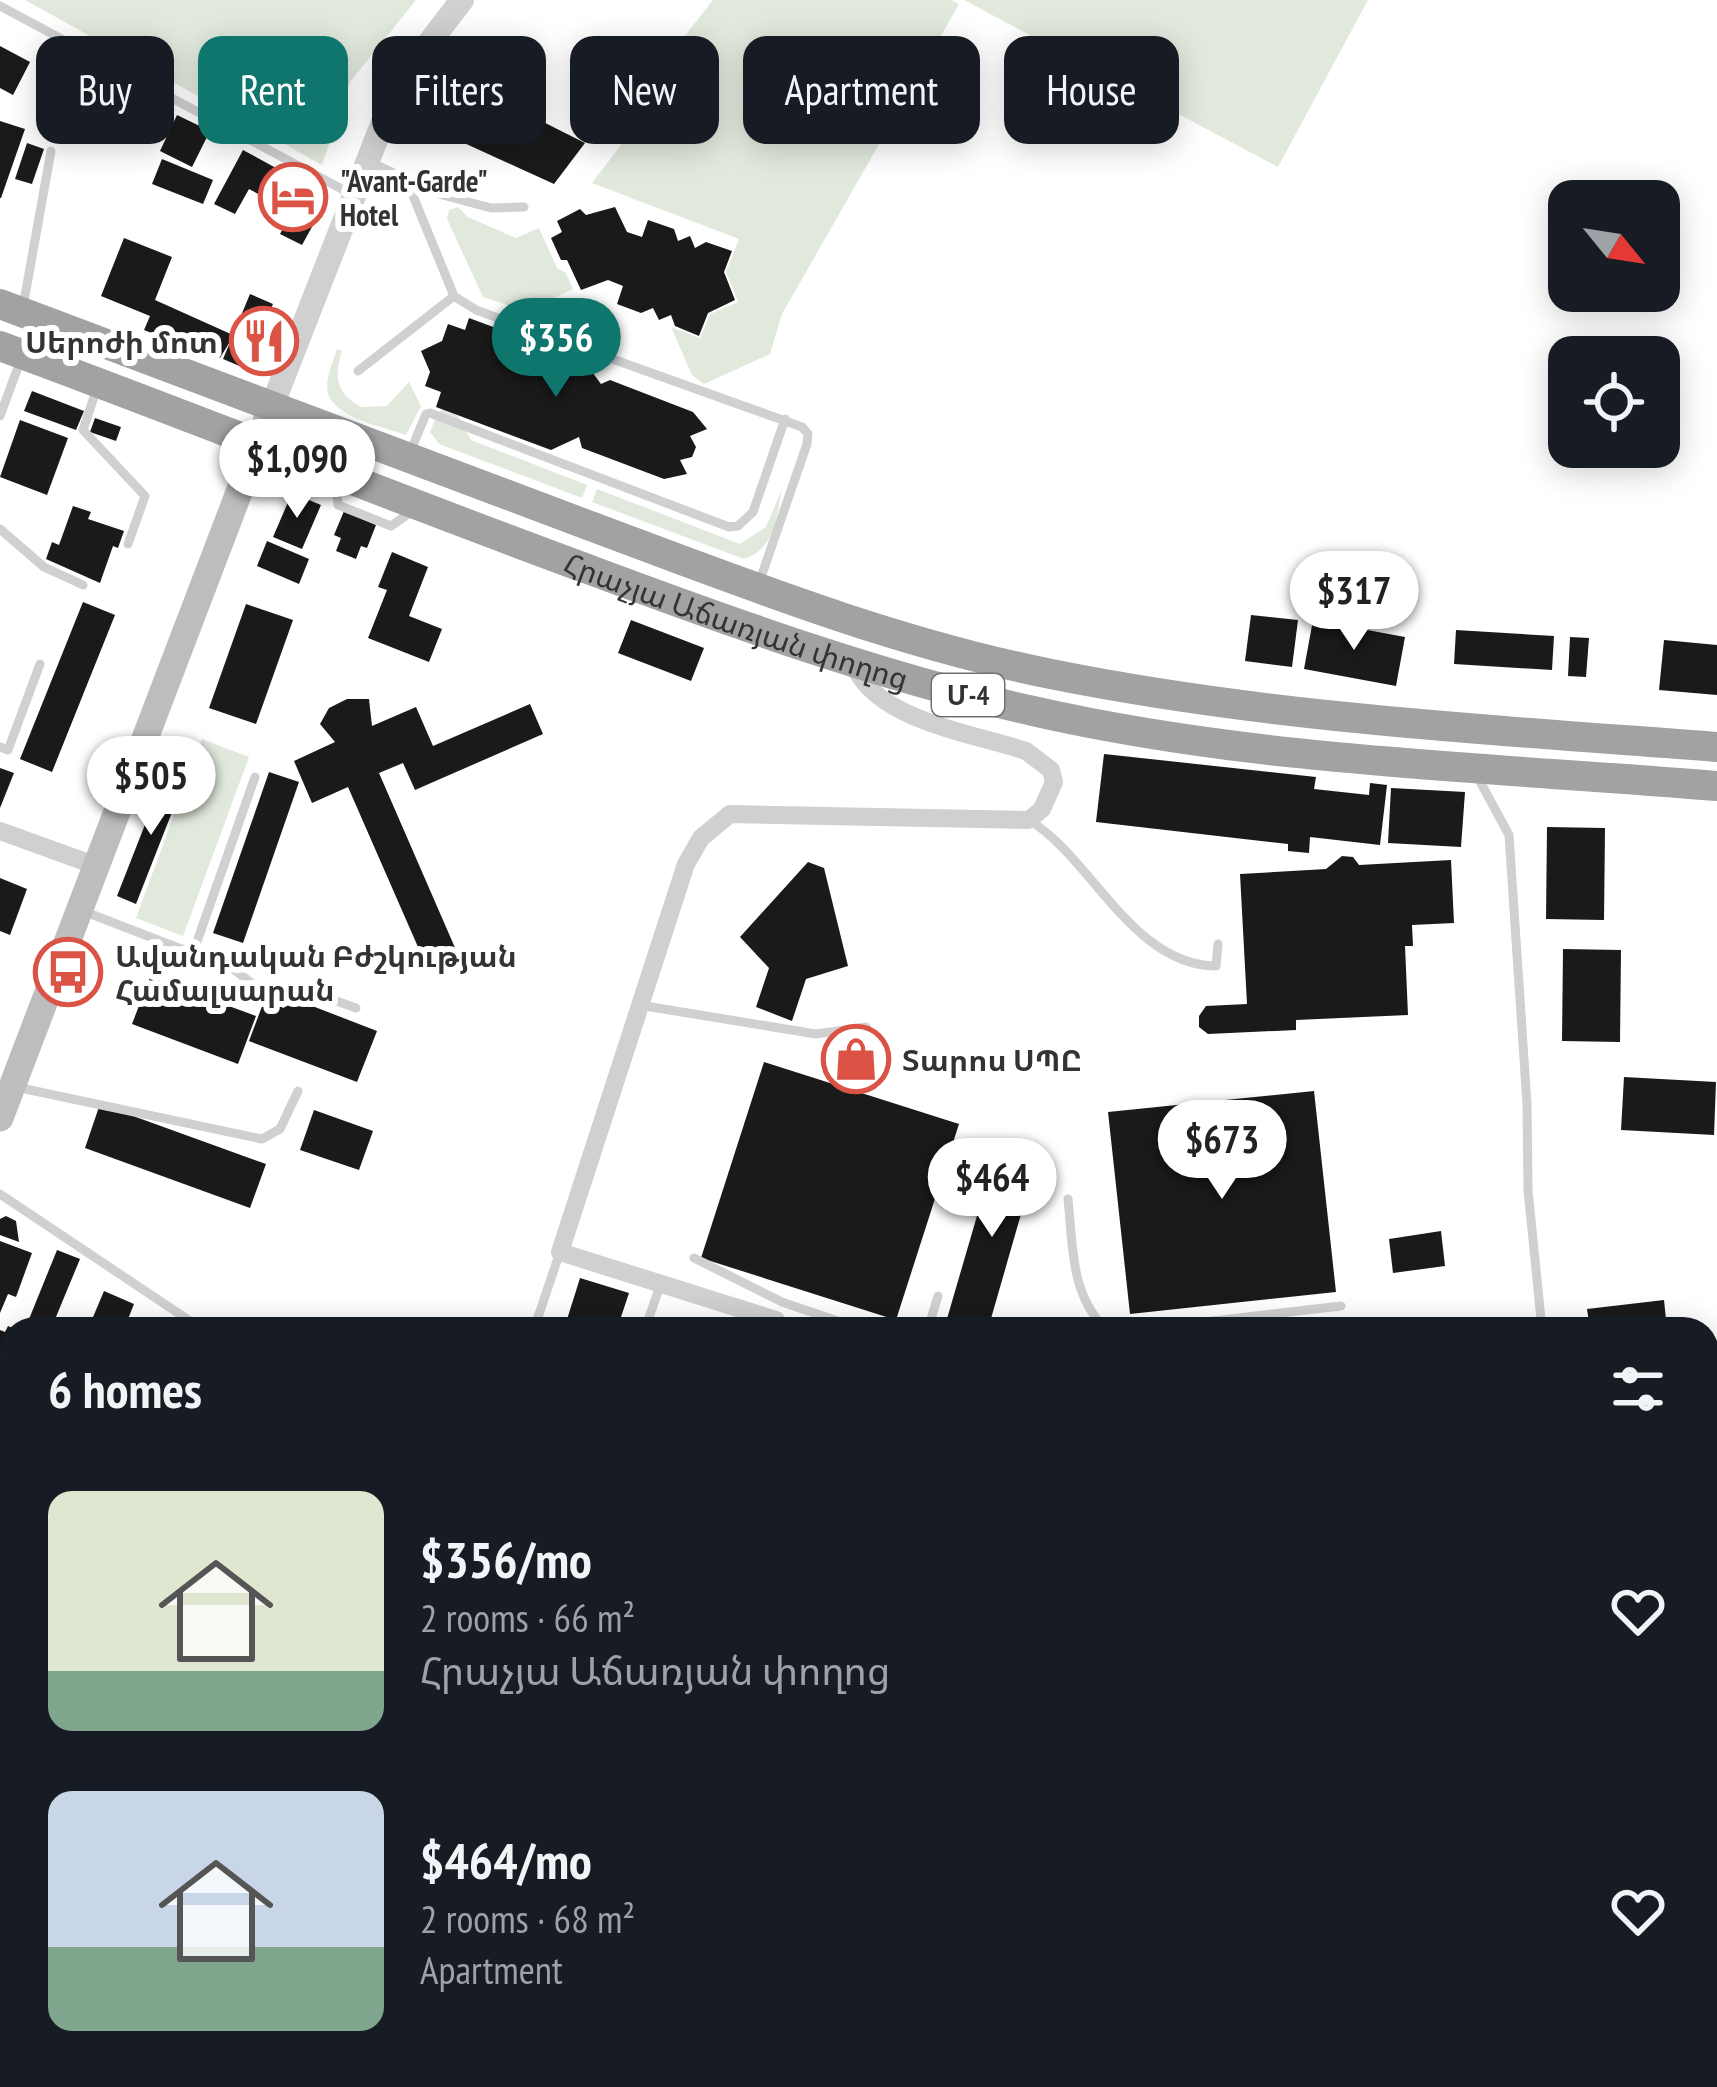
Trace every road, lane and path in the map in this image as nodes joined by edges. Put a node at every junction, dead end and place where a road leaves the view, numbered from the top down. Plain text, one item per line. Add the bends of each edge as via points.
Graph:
1 (462, 0) edge
2 (0, 6) edge
3 (51, 152) dead end
4 (367, 161) junction
5 (409, 186) junction
6 (352, 195) junction
7 (524, 207) dead end
8 (454, 296) junction
9 (11, 308) edge
10 (11, 350) edge
11 (358, 371) dead end
12 (99, 382) junction
13 (272, 406) junction
14 (0, 416) edge
15 (785, 419) junction
16 (257, 442) junction
17 (407, 458) junction
18 (0, 529) edge
19 (128, 544) dead end
20 (83, 585) dead end
21 (757, 588) junction
22 (853, 663) junction
23 (40, 664) dead end
24 (0, 747) edge
25 (1717, 747) edge
26 (1473, 768) junction
27 (255, 777) dead end
28 (1717, 786) edge
29 (1029, 820) junction
30 (0, 831) edge
31 (94, 865) junction
32 (78, 909) junction
33 (1219, 944) dead end
34 (193, 953) junction
35 (640, 1005) junction
36 (356, 1008) dead end
37 (866, 1028) dead end
38 (11, 1086) junction
39 (298, 1091) dead end
40 (0, 1118) edge
41 (0, 1194) edge
42 (1069, 1199) dead end
43 (560, 1252) junction
44 (694, 1258) dead end
45 (661, 1283) junction
46 (938, 1297) dead end
47 (1341, 1306) dead end
48 (184, 1317) edge
49 (538, 1317) edge
50 (649, 1317) edge
51 (780, 1317) edge
52 (932, 1317) edge
53 (1096, 1317) edge
54 (1247, 1317) edge
55 (1541, 1317) edge

1 - 4 street via 390,104
2 - 6 lane
3 - 9 lane via 29,292
4 - 5 lane
4 - 6 street
5 - 7 lane via 491,208
5 - 8 lane
6 - 13 street
8 - 11 lane
8 - 15 lane
9 - 13 highway, Հրաչյա Աճառյան փողոց / Մ-4
10 - 12 highway, Հրաչյա Աճառյան փողոց / Մ-4
10 - 14 lane
12 - 16 highway, Հրաչյա Աճառյան փողոց / Մ-4
12 - 19 lane via 83,430 145,496
13 - 16 main road
13 - 17 highway, Հրաչյա Աճառյան փողոց / Մ-4
15 - 17 lane via 752,512 729,527 430,413
15 - 21 lane via 802,427 807,444
16 - 22 highway, Հրաչյա Աճառյան փողոց / Մ-4
16 - 31 main road
17 - 21 highway, Հրաչյա Աճառյան փողոց / Մ-4
18 - 20 lane via 44,567
21 - 25 highway, Հրաչյա Աճառյան փողոց / Մ-4 via 1050,674 1403,722
22 - 26 highway, Հրաչյա Աճառյան փողոց / Մ-4 via 1096,723
22 - 29 street via 860,682 893,709 1042,761 1054,782
23 - 24 lane via 8,750
26 - 28 highway, Հրաչյա Աճառյան փողոց / Մ-4
26 - 55 lane via 1509,835
27 - 34 lane
29 - 33 lane via 1055,836 1165,950 1192,966 1216,966
29 - 35 street via 730,814 700,838 686,864
30 - 31 street
31 - 32 main road
32 - 34 lane
32 - 38 main road
34 - 36 lane via 257,987 314,992
35 - 37 lane via 816,1034
35 - 43 street
38 - 39 lane via 262,1138 280,1129
38 - 40 main road
41 - 48 lane
42 - 53 lane via 1077,1283
43 - 45 street
43 - 49 lane
44 - 51 lane
45 - 50 lane
45 - 51 street
46 - 52 lane
47 - 54 lane

